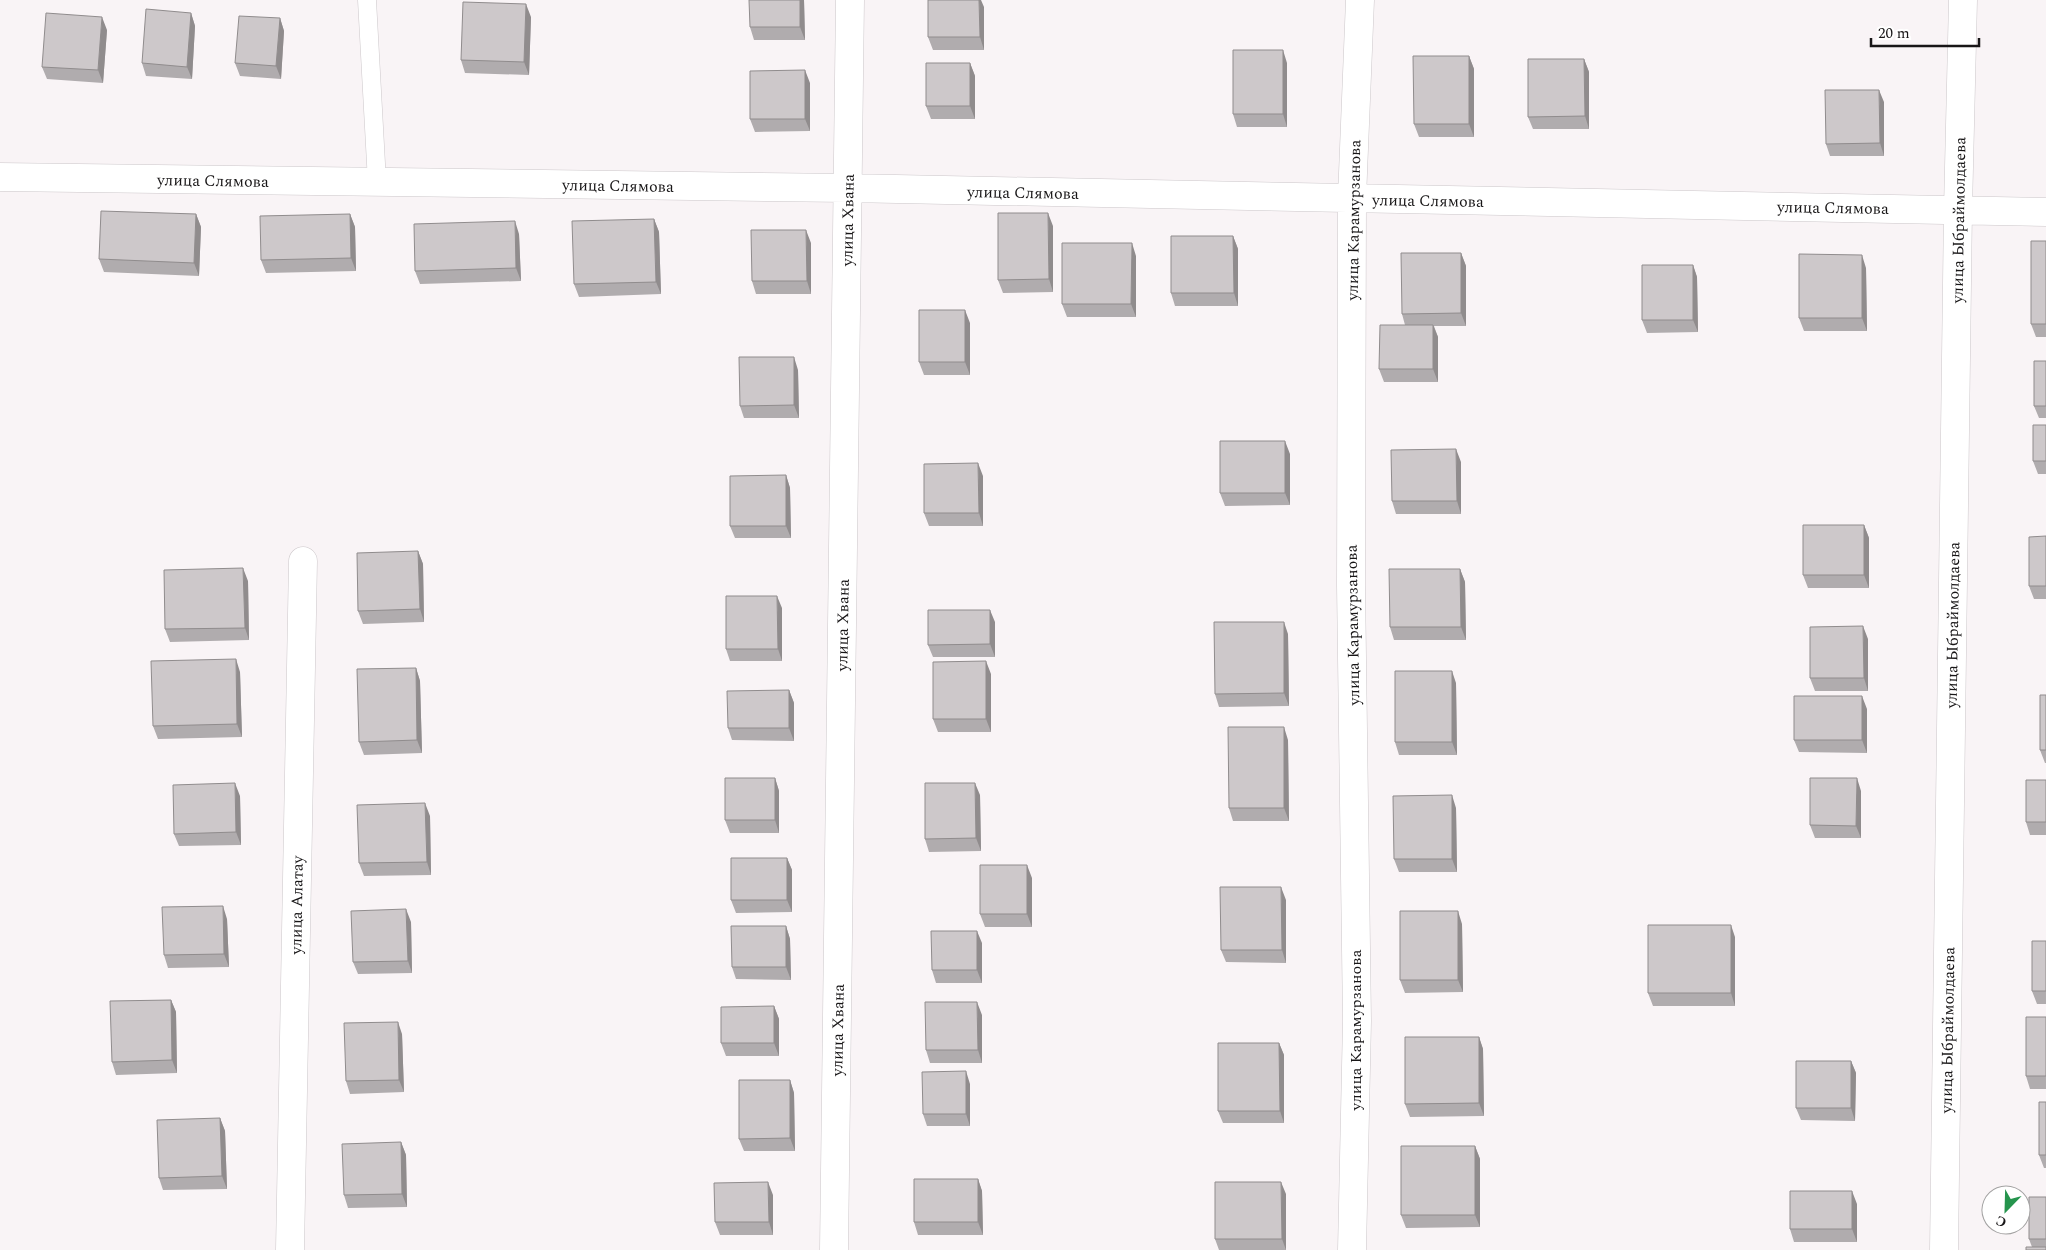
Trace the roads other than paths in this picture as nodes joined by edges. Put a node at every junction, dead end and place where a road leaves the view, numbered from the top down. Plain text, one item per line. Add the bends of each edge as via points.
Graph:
1 (367, 0) edge
2 (850, 0) edge
3 (1360, 0) edge
4 (1963, 0) edge
5 (0, 177) edge
6 (377, 182) junction
7 (848, 188) junction
8 (1352, 198) junction
9 (1958, 210) junction
10 (2046, 212) edge
11 (303, 561) dead end
12 (290, 1250) edge
13 (834, 1250) edge
14 (1352, 1250) edge
15 (1944, 1250) edge

1 - 6 lane
2 - 7 street, улица Хвана
3 - 8 street, улица Карамурзанова
4 - 9 street, улица Ыбраймолдаева
5 - 6 street, улица Слямова
6 - 7 street, улица Слямова
7 - 8 street, улица Слямова
7 - 13 street, улица Хвана
8 - 9 street, улица Слямова
8 - 14 street, улица Карамурзанова via 1351,585 1357,1021
9 - 10 street, улица Слямова
9 - 15 street, улица Ыбраймолдаева
11 - 12 street, улица Алатау

